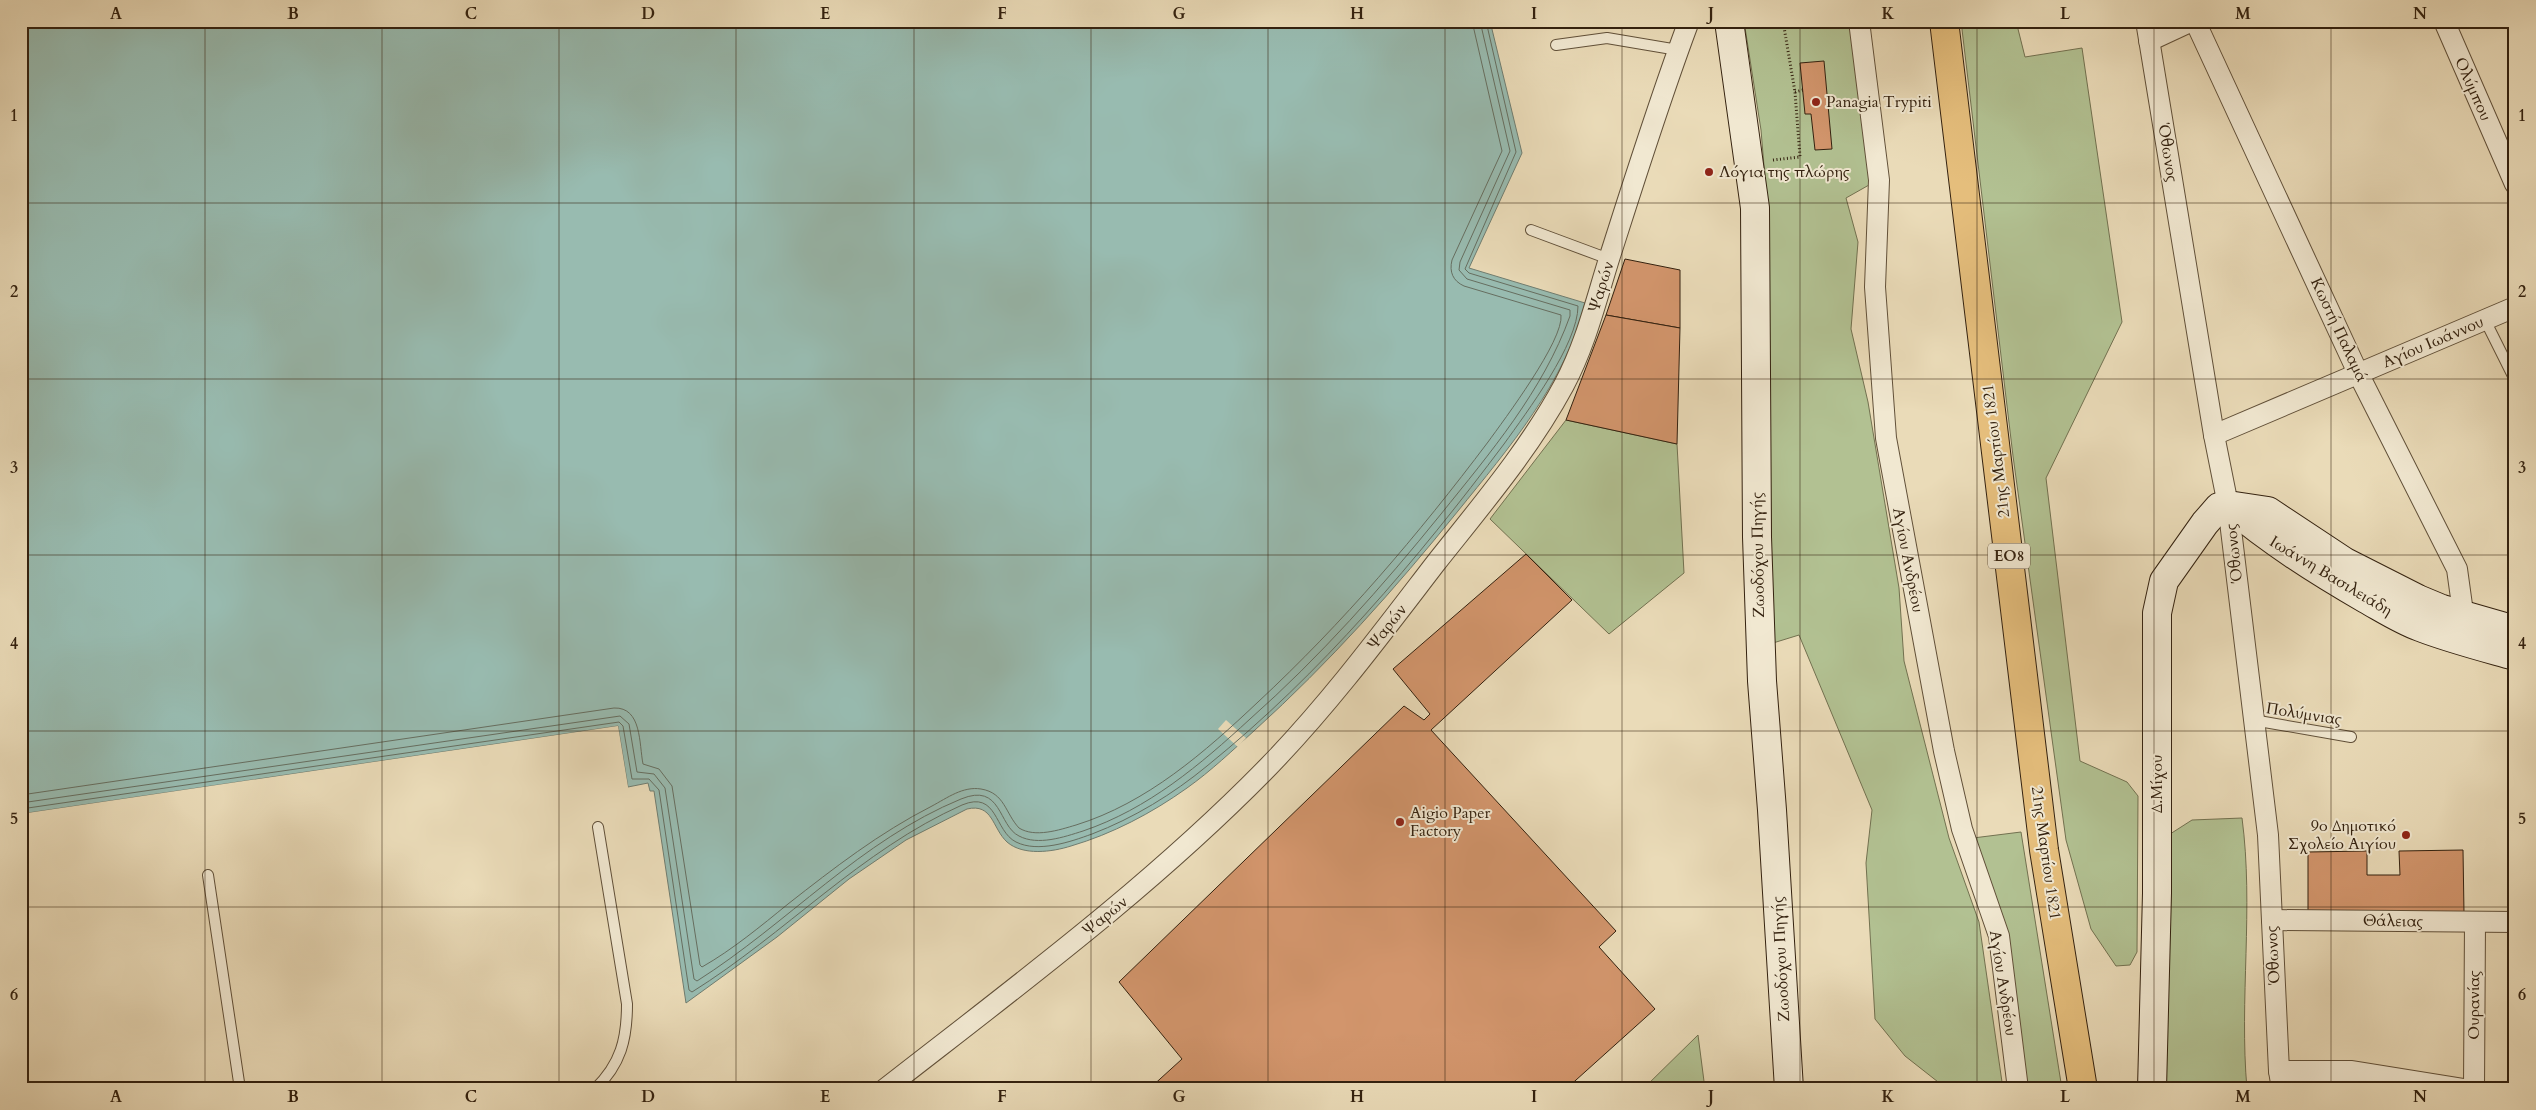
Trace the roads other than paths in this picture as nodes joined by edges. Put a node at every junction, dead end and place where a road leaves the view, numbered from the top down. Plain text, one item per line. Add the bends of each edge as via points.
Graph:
1 (1689, 21) edge
2 (1859, 21) edge
3 (1944, 21) edge
4 (2193, 21) edge
5 (2444, 21) edge
6 (1730, 26) edge
7 (2148, 31) edge
8 (1556, 45) dead end
9 (1678, 50) junction
10 (2515, 184) edge
11 (1531, 230) dead end
12 (1609, 259) junction
13 (2515, 307) edge
14 (2485, 320) junction
15 (2358, 373) junction
16 (2515, 380) edge
17 (2214, 435) junction
18 (2228, 505) junction
19 (2464, 615) junction
20 (2515, 630) edge
21 (2466, 643) junction
22 (2515, 656) edge
23 (2253, 720) junction
24 (2351, 737) dead end
25 (598, 827) dead end
26 (208, 875) dead end
27 (2272, 920) junction
28 (2475, 922) junction
29 (2515, 922) edge
30 (2280, 1080) edge
31 (240, 1089) edge
32 (595, 1089) edge
33 (885, 1089) edge
34 (1789, 1089) edge
35 (2018, 1089) edge
36 (2083, 1089) edge
37 (2152, 1089) edge
38 (2464, 1089) edge
39 (2474, 1089) edge

1 - 9 street, Ψαρών
2 - 35 street, Αγίου Ανδρέου via 1879,180 1875,287 1886,438 1944,751 1962,829 1999,936
3 - 36 main road, 21ης Μαρτίου 1821 / ΕΟ8 via 2044,850
4 - 7 street
4 - 15 street, Κωστή Παλαμά
5 - 10 street, Ολύμπου
6 - 34 street, Ζωοδόχου Πηγής via 1755,208 1757,537 1762,681
7 - 17 street, Όθωνος
8 - 9 lane via 1607,38
9 - 12 street, Ψαρών
11 - 12 lane
12 - 33 street, Ψαρών via 1586,336 1548,412 1494,489 1347,678 1238,797 1125,900
13 - 14 street, Αγίου Ιωάννου
14 - 15 street, Αγίου Ιωάννου
14 - 16 lane
15 - 17 street, Αγίου Ιωάννου
15 - 19 street, Κωστή Παλαμά via 2457,569
17 - 18 street, Όθωνος
18 - 19 street, Ιωάννη Βασιλειάδη via 2268,511 2345,562 2389,586
18 - 21 street, Ιωάννη Βασιλειάδη via 2262,534 2336,583 2419,627
18 - 23 street, Όθωνος
18 - 37 street, Δ.Μίχου via 2220,507 2205,523 2164,581 2157,613 2157,893
19 - 20 street, Ιωάννη Βασιλειάδη
19 - 21 street, Κωστή Παλαμά
21 - 22 street, Ιωάννη Βασιλειάδη
23 - 24 lane, Πολύμνιας
23 - 27 street, Όθωνος via 2268,835
25 - 32 lane via 627,1004 627,1031 610,1074
26 - 31 lane
27 - 28 street, Θάλειας
27 - 30 street, Όθωνος
28 - 29 street, Θάλειας
28 - 39 street, Ουρανίας
30 - 38 street via 2352,1071

